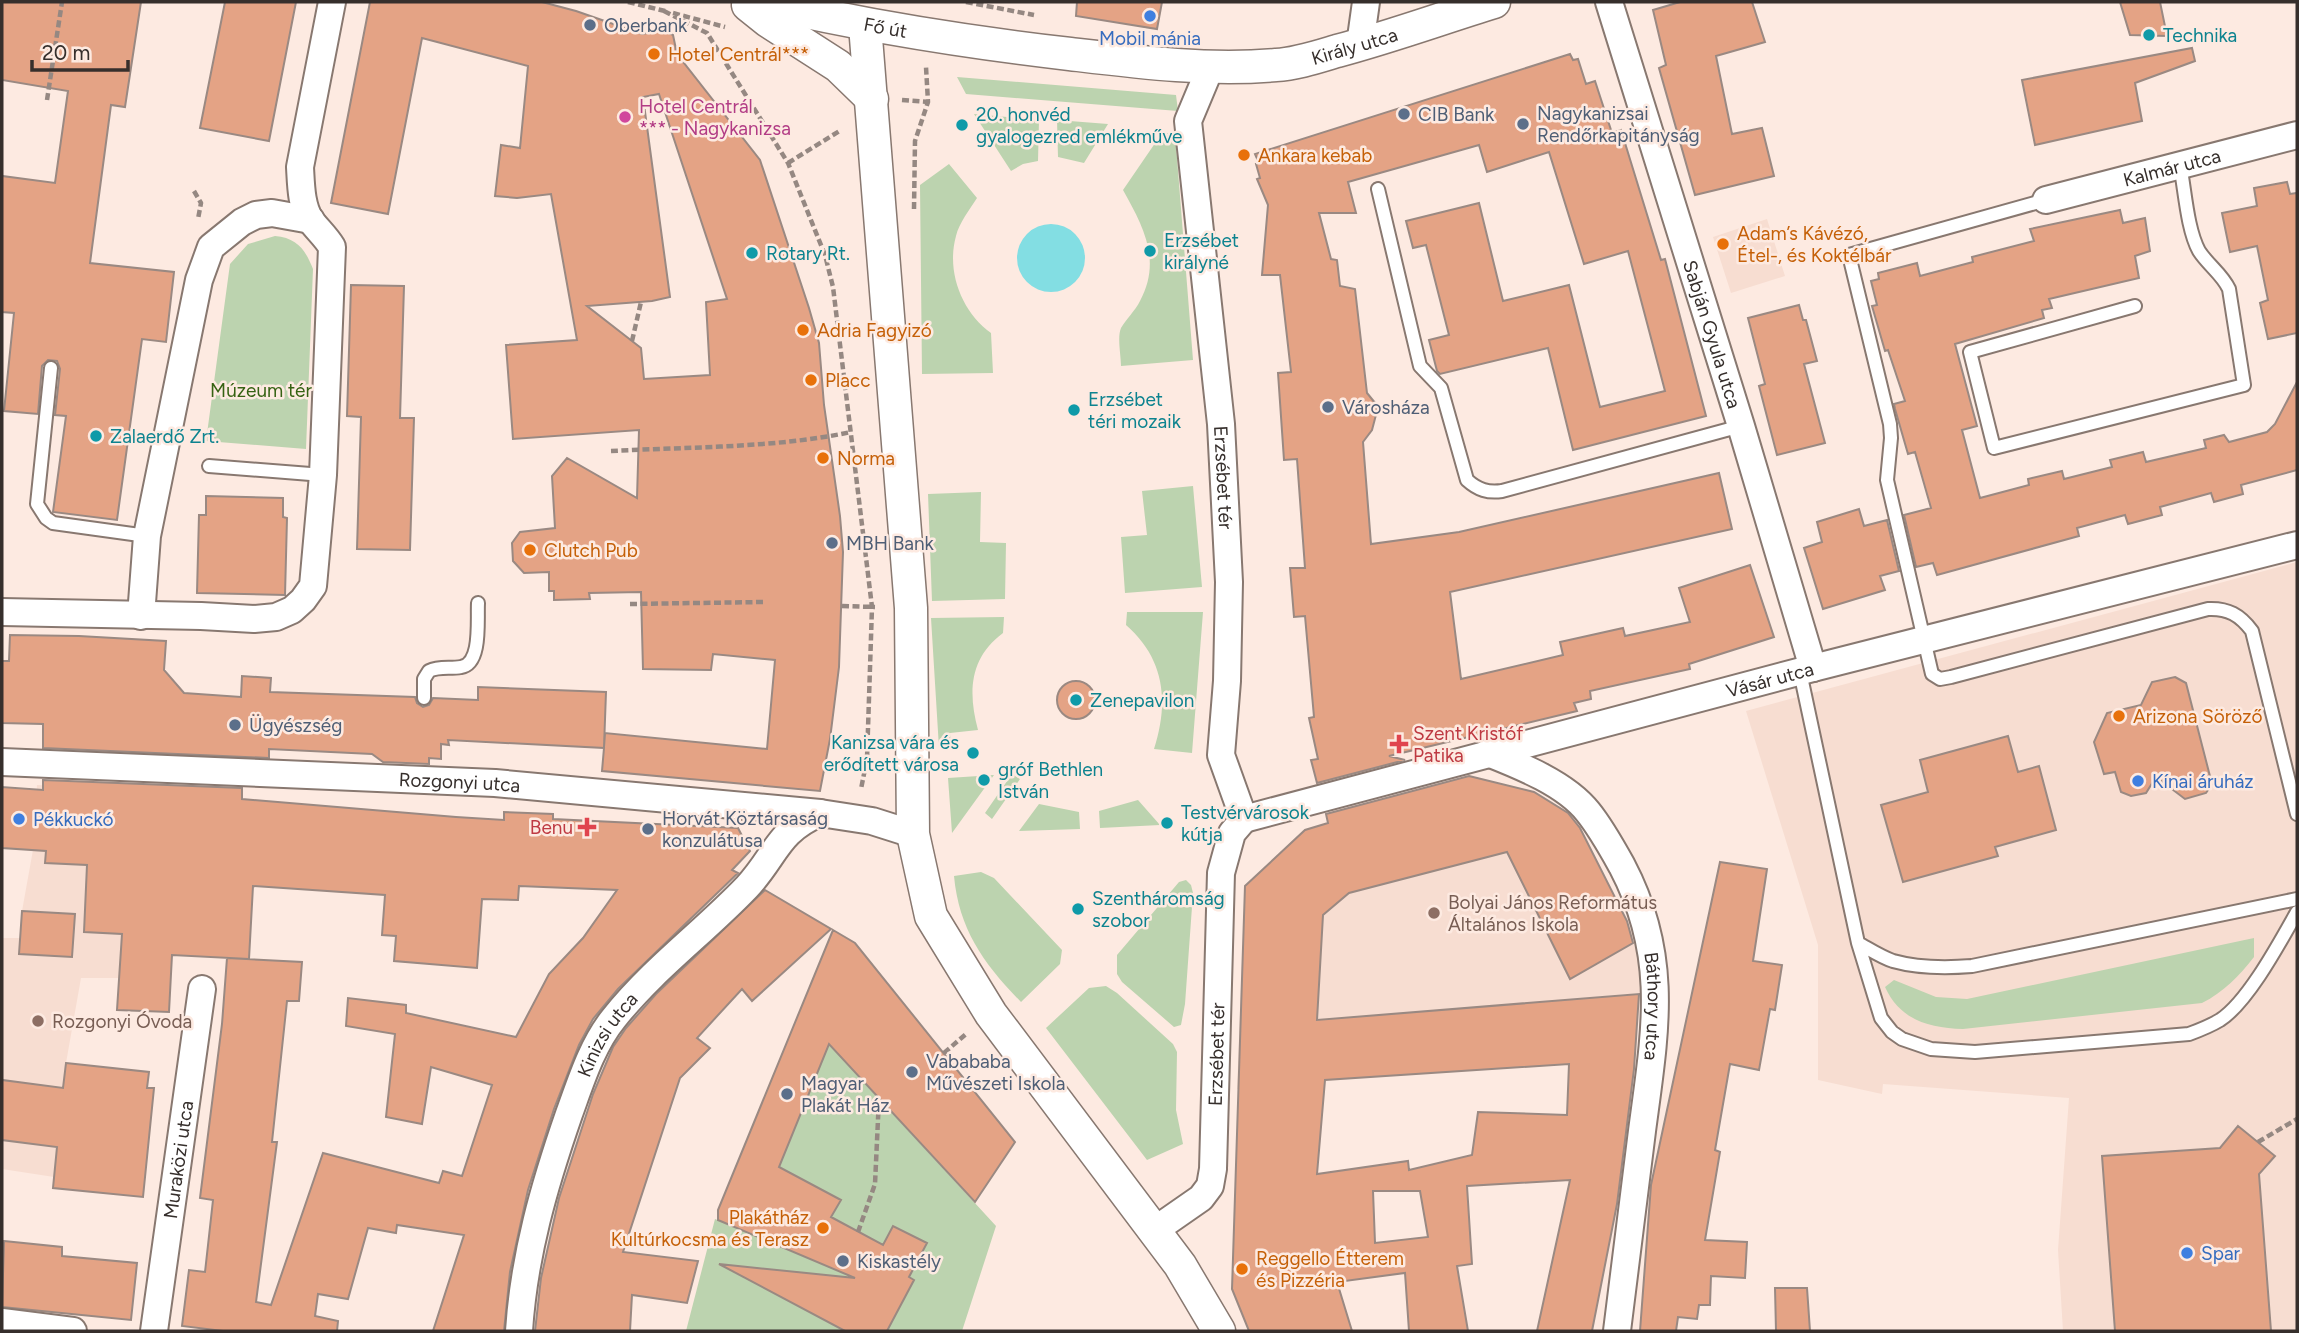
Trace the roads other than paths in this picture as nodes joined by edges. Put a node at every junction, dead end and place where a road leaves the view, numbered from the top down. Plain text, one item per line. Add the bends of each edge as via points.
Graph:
1 (332, 2) edge
2 (744, 2) edge
3 (762, 2) edge
4 (1366, 2) edge
5 (1494, 2) edge
6 (1609, 2) edge
7 (865, 25) junction
8 (1360, 45) junction
9 (1211, 66) junction
10 (872, 99) junction
11 (2297, 135) edge
12 (2180, 165) junction
13 (1378, 188) dead end
14 (2046, 200) joint
15 (311, 220) junction
16 (2135, 306) dead end
17 (51, 368) dead end
18 (1741, 426) junction
19 (209, 466) dead end
20 (323, 475) junction
21 (147, 536) junction
22 (2297, 545) edge
23 (478, 603) dead end
24 (2, 612) edge
25 (141, 616) junction
26 (1923, 641) junction
27 (1806, 670) junction
28 (424, 698) dead end
29 (1488, 753) junction
30 (2, 762) edge
31 (820, 813) junction
32 (2297, 814) edge
33 (1244, 819) junction
34 (913, 834) junction
35 (2297, 899) edge
36 (2297, 912) edge
37 (1858, 943) junction
38 (202, 989) dead end
39 (1155, 1230) junction
40 (2, 1322) edge
41 (1215, 1324) edge
42 (73, 1331) edge
43 (154, 1331) edge
44 (519, 1331) edge
45 (1617, 1331) edge

1 - 15 street via 300,167
2 - 10 street via 838,66
3 - 7 street, Fő út
4 - 8 street
5 - 8 street, Király utca
6 - 18 street, Sabján Gyula utca
7 - 9 street, Fő út via 1122,60
7 - 10 street
8 - 9 street, Király utca via 1277,65
9 - 33 street, Erzsébet tér via 1188,121 1221,424 1230,601 1221,755
10 - 34 street via 911,608
11 - 12 street, Kalmár utca
12 - 14 street, Kalmár utca
12 - 16 lane via 2194,240 2229,289 2244,385 1994,448 1970,352
13 - 18 lane via 1420,366 1441,388 1467,480 1476,488 1502,491
14 - 26 lane via 1849,255 1889,424 1887,480
15 - 20 street via 332,247
15 - 21 street via 256,215 211,247 199,280
17 - 21 lane via 37,504 40,511 53,523
18 - 27 street, Sabján Gyula utca
19 - 20 lane
20 - 25 street via 313,586 292,610 254,620
21 - 25 street
22 - 26 street, Vásár utca
23 - 28 lane via 475,656 464,667 429,671
24 - 25 street
26 - 27 street, Vásár utca
26 - 32 lane via 1931,674 1940,678 2208,608 2232,613 2252,631
27 - 29 street, Vásár utca
27 - 37 lane
29 - 33 street, Vásár utca
29 - 45 street, Báthory utca via 1553,783 1587,811 1636,894 1653,955 1653,1050
30 - 31 street, Rozgonyi utca via 424,772 495,783
31 - 34 street, Rozgonyi utca via 872,821
31 - 44 street, Kinizsi utca via 788,832 748,886 644,985 598,1041 546,1180 528,1253
33 - 39 street, Erzsébet tér via 1232,833 1222,873 1210,1186 1201,1198
34 - 39 street via 931,916 947,946 991,1014
35 - 37 lane via 1972,966 1893,961
36 - 37 lane via 2245,996 2207,1028 2189,1034 1975,1052 1931,1049 1892,1032 1881,1018
38 - 43 street, Muraközi utca
39 - 41 street
40 - 42 street

